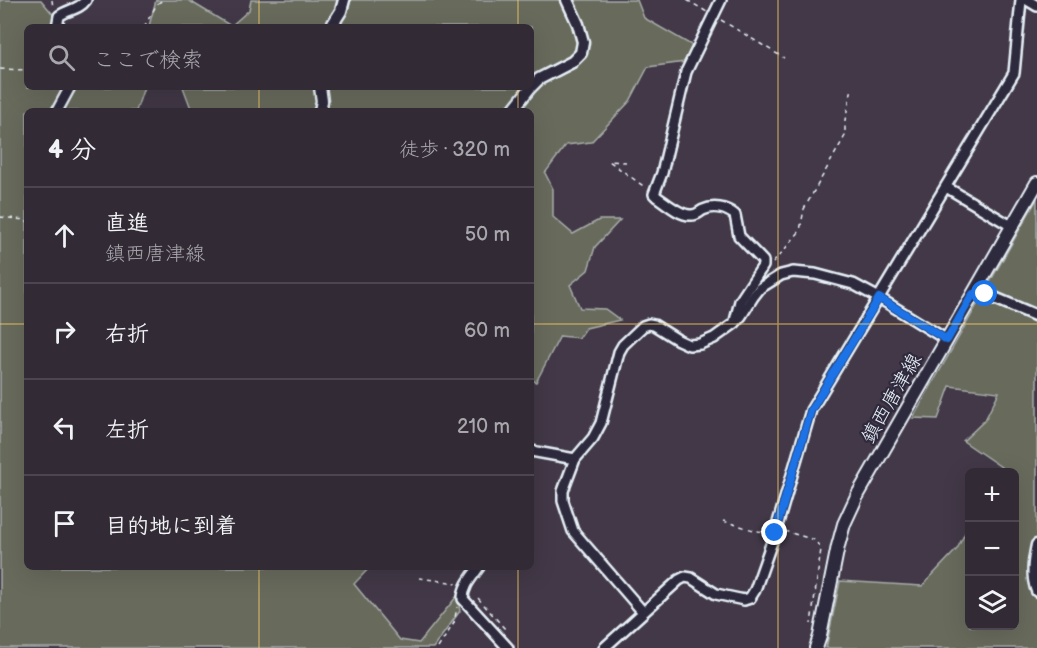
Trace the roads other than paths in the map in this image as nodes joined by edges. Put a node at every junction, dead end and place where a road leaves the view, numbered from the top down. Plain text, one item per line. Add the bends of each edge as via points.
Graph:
1 (86, 0) edge
2 (344, 0) edge
3 (567, 0) edge
4 (721, 0) edge
5 (1021, 0) edge
6 (1027, 0) edge
7 (1037, 6) edge
8 (58, 24) edge
9 (333, 24) edge
10 (534, 84) edge
11 (68, 90) edge
12 (320, 90) edge
13 (528, 90) edge
14 (59, 108) edge
15 (321, 108) edge
16 (514, 108) edge
17 (1037, 183) edge
18 (946, 187) junction
19 (1008, 224) dead end
20 (973, 294) junction
21 (879, 298) junction
22 (1037, 316) edge
23 (735, 323) junction
24 (947, 340) junction
25 (534, 452) edge
26 (575, 459) junction
27 (1037, 545) edge
28 (477, 570) edge
29 (1037, 591) edge
30 (643, 612) junction
31 (508, 648) edge
32 (604, 648) edge
33 (816, 648) edge

1 - 8 street via 79,8 59,16
2 - 9 street
3 - 10 street via 583,42 581,53
4 - 23 street via 686,72 654,194 689,216 717,207 735,215 739,236 763,261 740,301
5 - 18 street via 1014,73
6 - 7 street
11 - 14 street
12 - 15 street
13 - 16 street
17 - 20 main road, 鎮西唐津線
18 - 19 street
18 - 21 street
20 - 22 street via 985,294
20 - 24 main road, 鎮西唐津線
21 - 23 street via 853,284 793,272 760,288
21 - 24 street
21 - 30 street via 811,410 775,533 750,598 716,594 685,577
23 - 26 street via 714,338 690,345 654,325 643,326 619,352 601,423
24 - 33 main road, 鎮西唐津線 via 844,524
25 - 26 street
26 - 30 street via 563,491 573,531
27 - 29 street
28 - 31 street via 463,599
30 - 32 street

